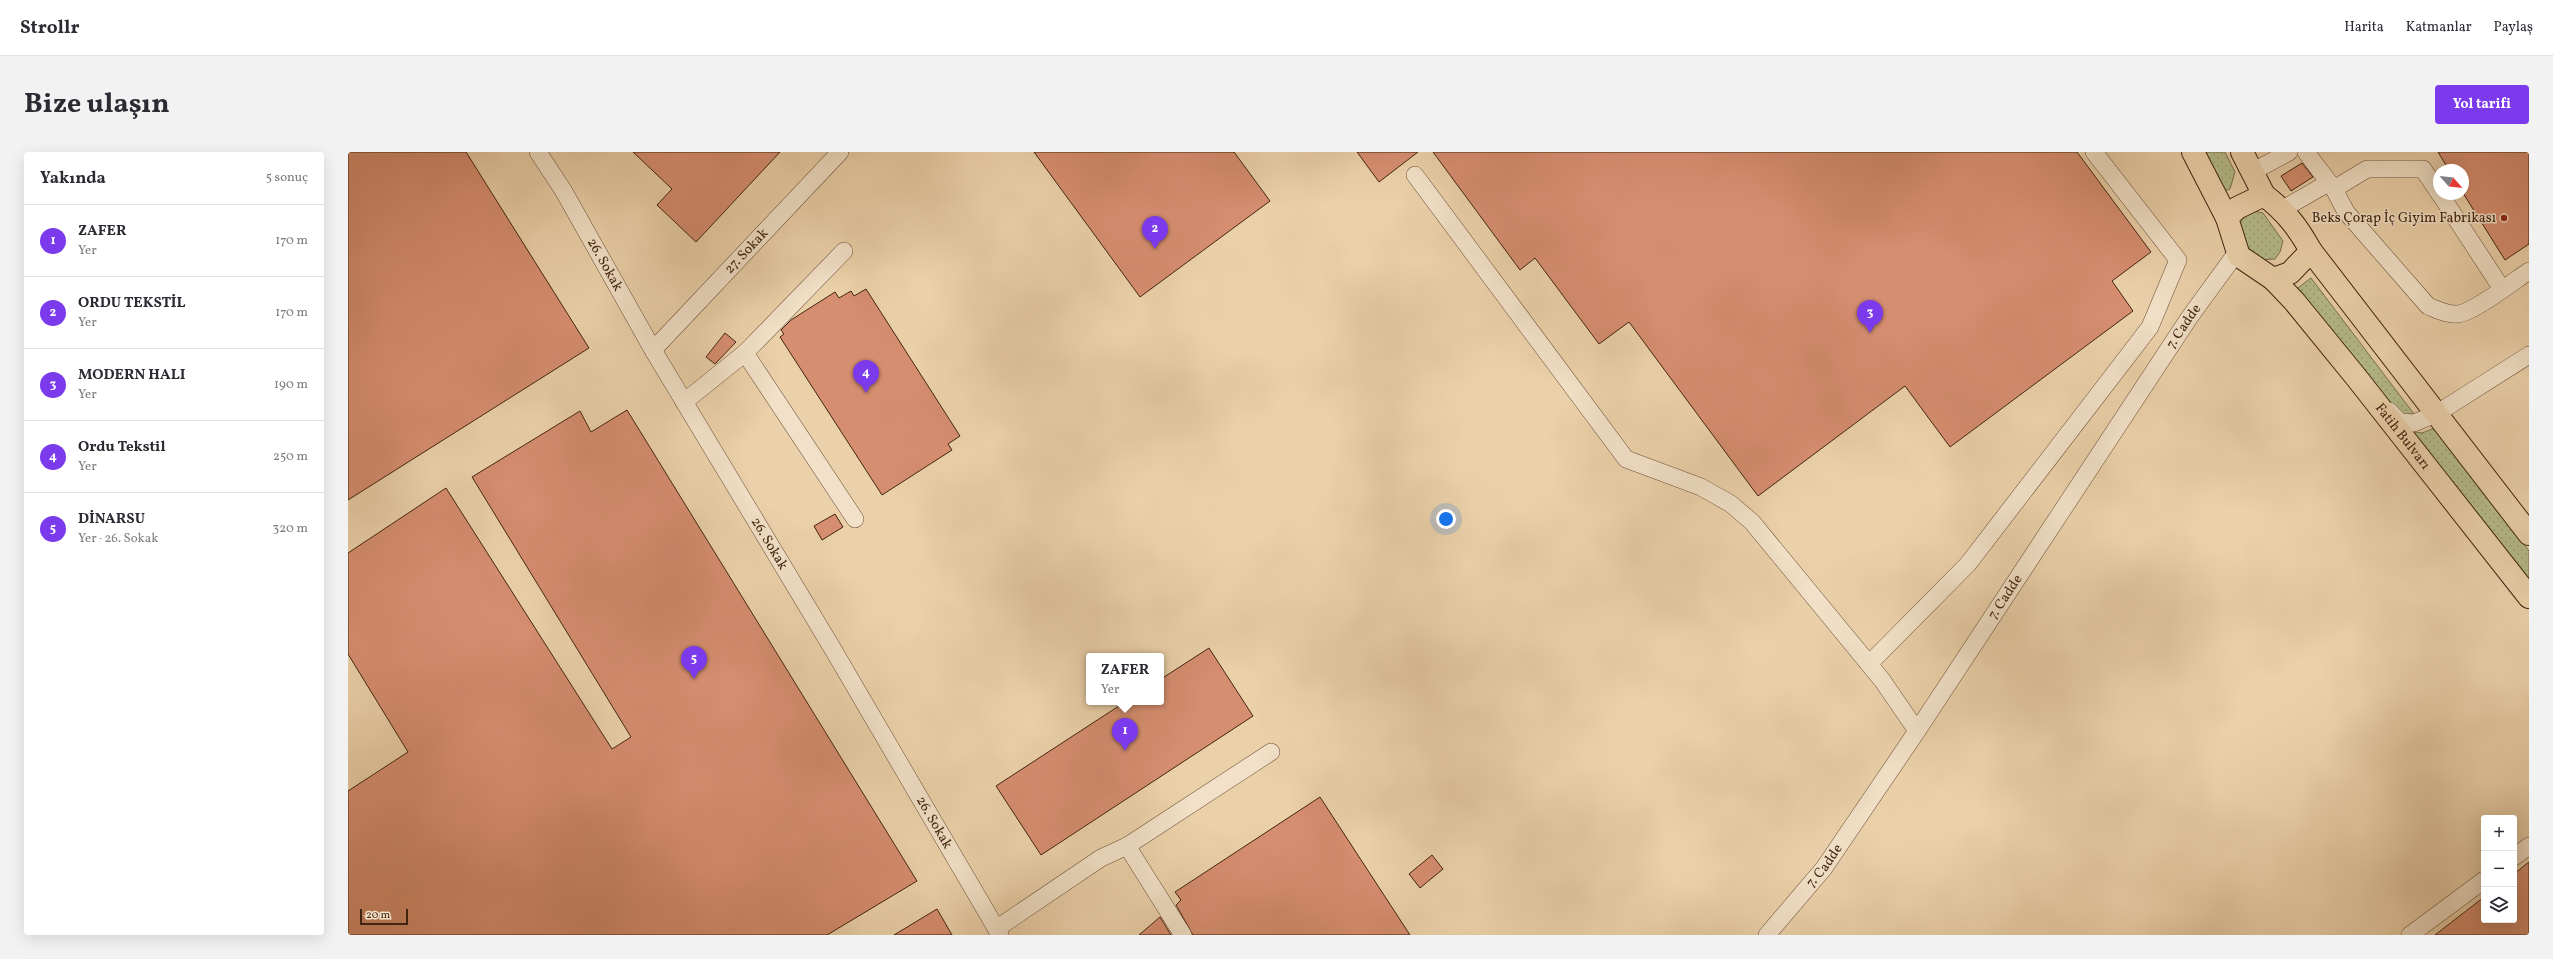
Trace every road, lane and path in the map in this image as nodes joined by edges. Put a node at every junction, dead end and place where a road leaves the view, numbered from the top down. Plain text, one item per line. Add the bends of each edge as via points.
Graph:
1 (538, 152) edge
2 (840, 152) edge
3 (2094, 152) edge
4 (2193, 152) edge
5 (2242, 152) edge
6 (2289, 152) edge
7 (2306, 152) edge
8 (2252, 172) junction
9 (1415, 175) dead end
10 (2433, 185) edge
11 (2331, 186) junction
12 (2264, 195) junction
13 (2443, 200) edge
14 (2285, 211) junction
15 (2227, 218) junction
16 (844, 251) dead end
17 (2311, 251) junction
18 (2239, 256) junction
19 (2529, 271) edge
20 (2273, 279) junction
21 (2502, 289) junction
22 (653, 350) junction
23 (745, 352) junction
24 (2529, 355) edge
25 (2356, 377) junction
26 (684, 402) junction
27 (2436, 414) junction
28 (856, 519) dead end
29 (2529, 534) edge
30 (2529, 597) edge
31 (1869, 664) junction
32 (1917, 731) junction
33 (1271, 752) dead end
34 (1127, 846) junction
35 (2529, 846) edge
36 (2517, 855) edge
37 (2481, 882) edge
38 (998, 932) edge
39 (1183, 935) edge
40 (1767, 935) edge
41 (2410, 935) edge

1 - 22 street, 26. Sokak
2 - 22 street, 27. Sokak
3 - 31 street via 2178,260 2150,327 1968,564
4 - 15 main road
5 - 8 main road
6 - 8 street
7 - 11 street
8 - 12 main road
9 - 31 street via 1626,459 1701,487 1731,504 1752,522
10 - 11 street via 2423,169 2367,169
11 - 14 street via 2290,205
11 - 21 street via 2346,212 2428,306 2444,313 2459,314
12 - 14 main road
12 - 15 main road via 2237,208
13 - 21 street
14 - 17 main road
15 - 18 main road
16 - 23 street
17 - 20 main road via 2290,273
17 - 27 main road
18 - 20 main road, Fatih Bulvarı
18 - 32 street, 7. Cadde via 2232,259 2189,318
19 - 21 street
20 - 25 main road, Fatih Bulvarı
22 - 26 street, 26. Sokak
23 - 26 street
23 - 28 street
24 - 27 street
25 - 27 street via 2400,422 2414,422
25 - 30 main road, Fatih Bulvarı
26 - 38 street, 26. Sokak via 831,646
27 - 29 main road
31 - 32 street
32 - 40 street, 7. Cadde via 1824,868
33 - 34 street
34 - 38 street via 1101,858
34 - 39 street
35 - 36 street
37 - 41 street

